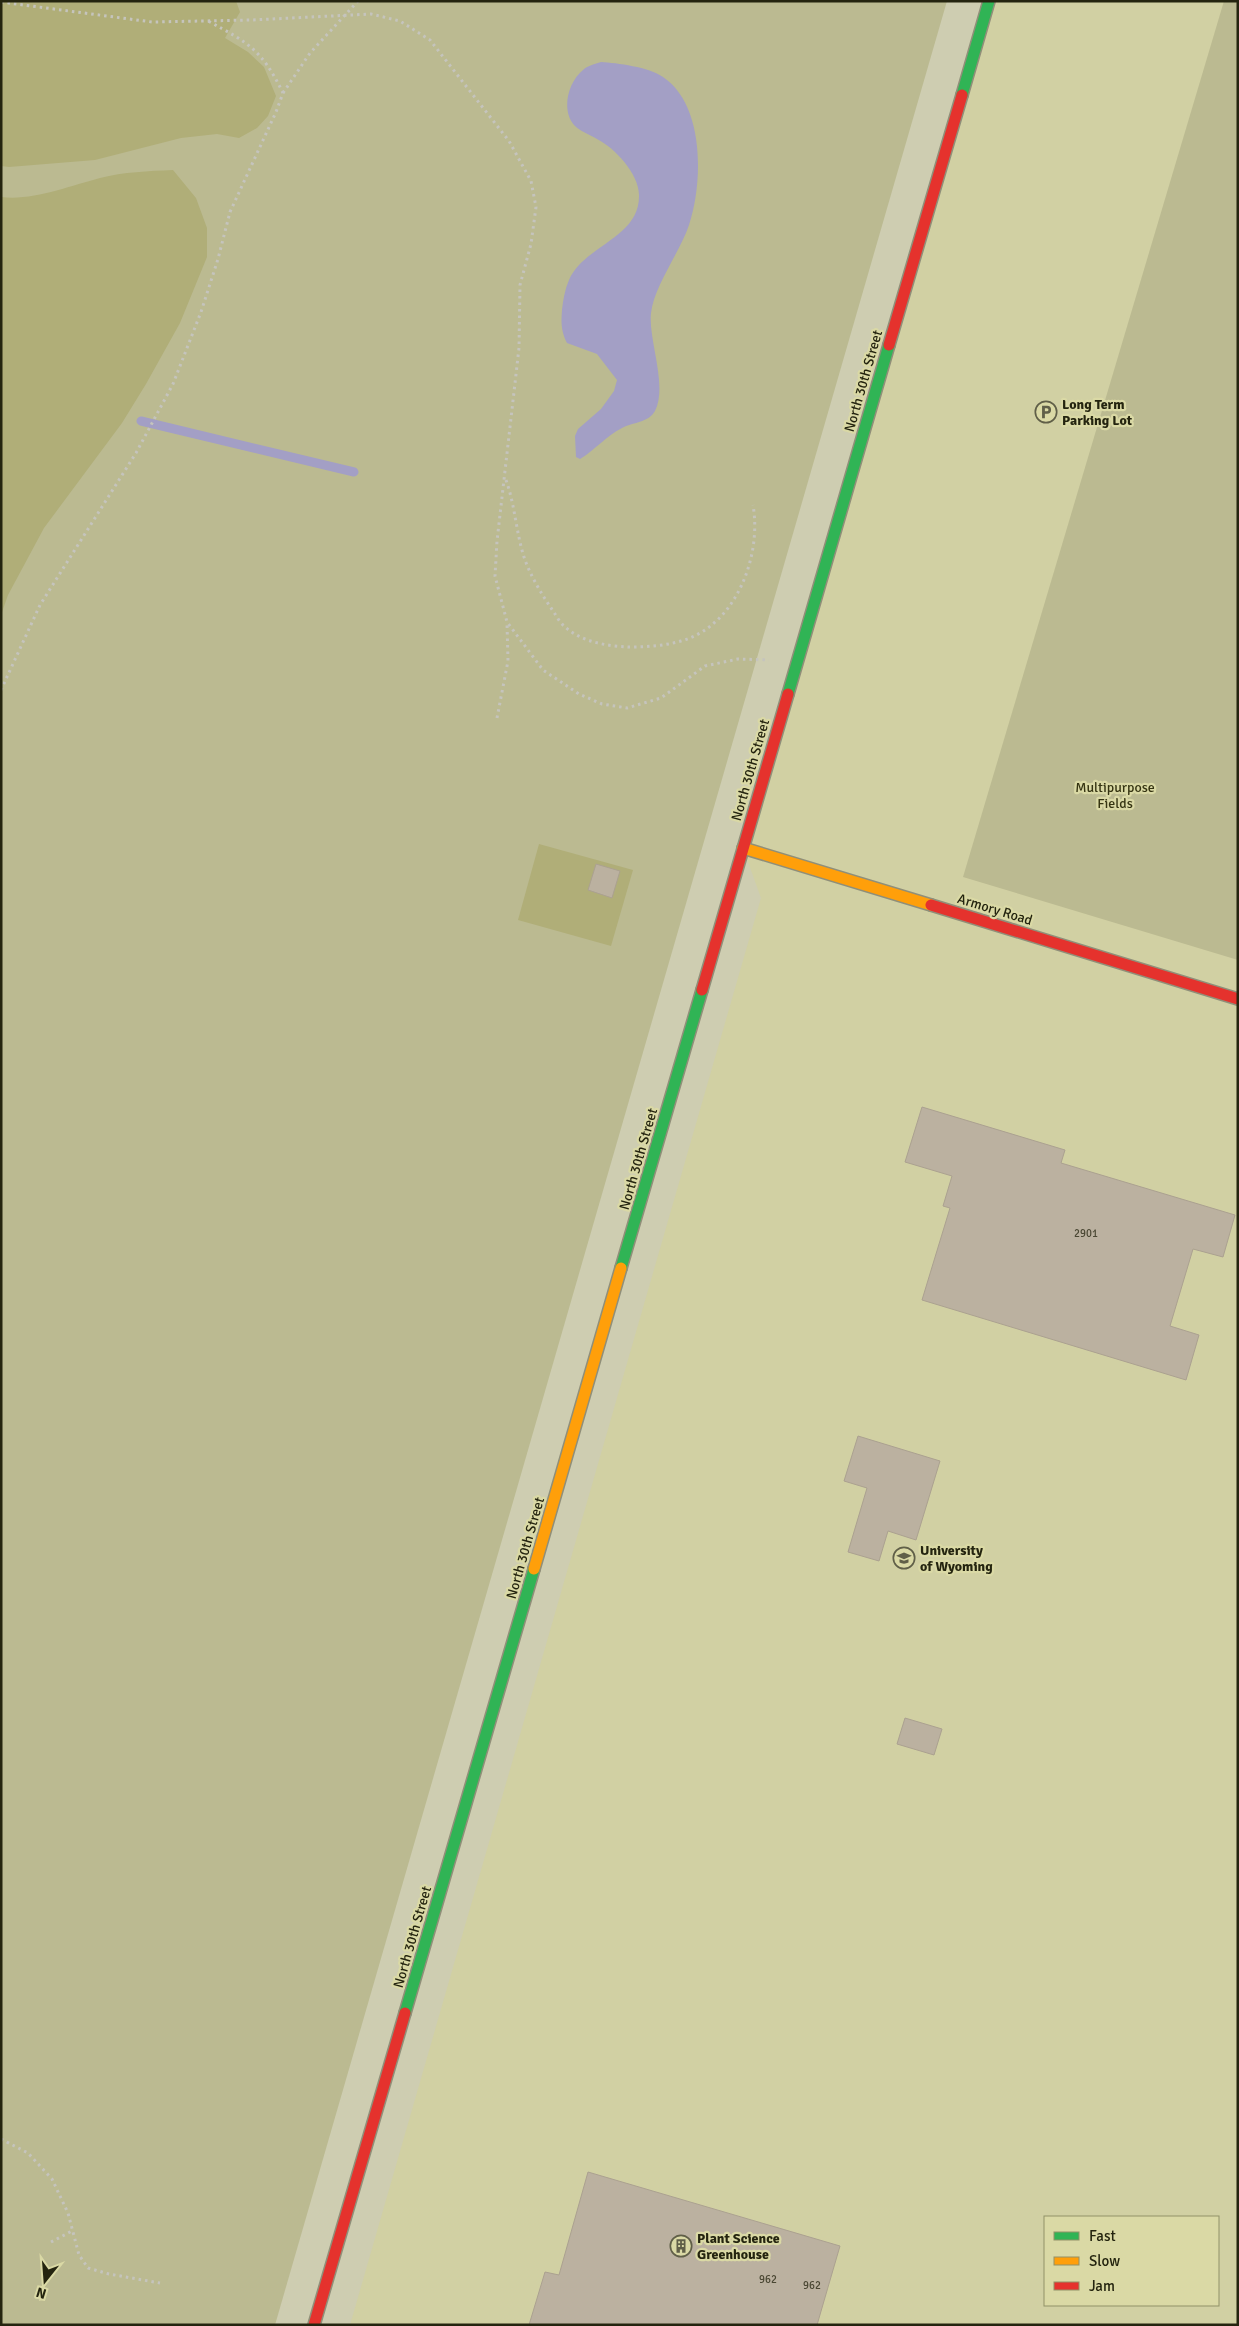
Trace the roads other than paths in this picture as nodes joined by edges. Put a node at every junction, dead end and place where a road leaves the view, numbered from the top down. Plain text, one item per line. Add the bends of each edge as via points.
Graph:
1 (989, 1) edge
2 (743, 848) junction
3 (1238, 999) edge
4 (314, 2325) edge

1 - 2 main road, North 30th Street
2 - 3 main road, Armory Road
2 - 4 main road, North 30th Street

